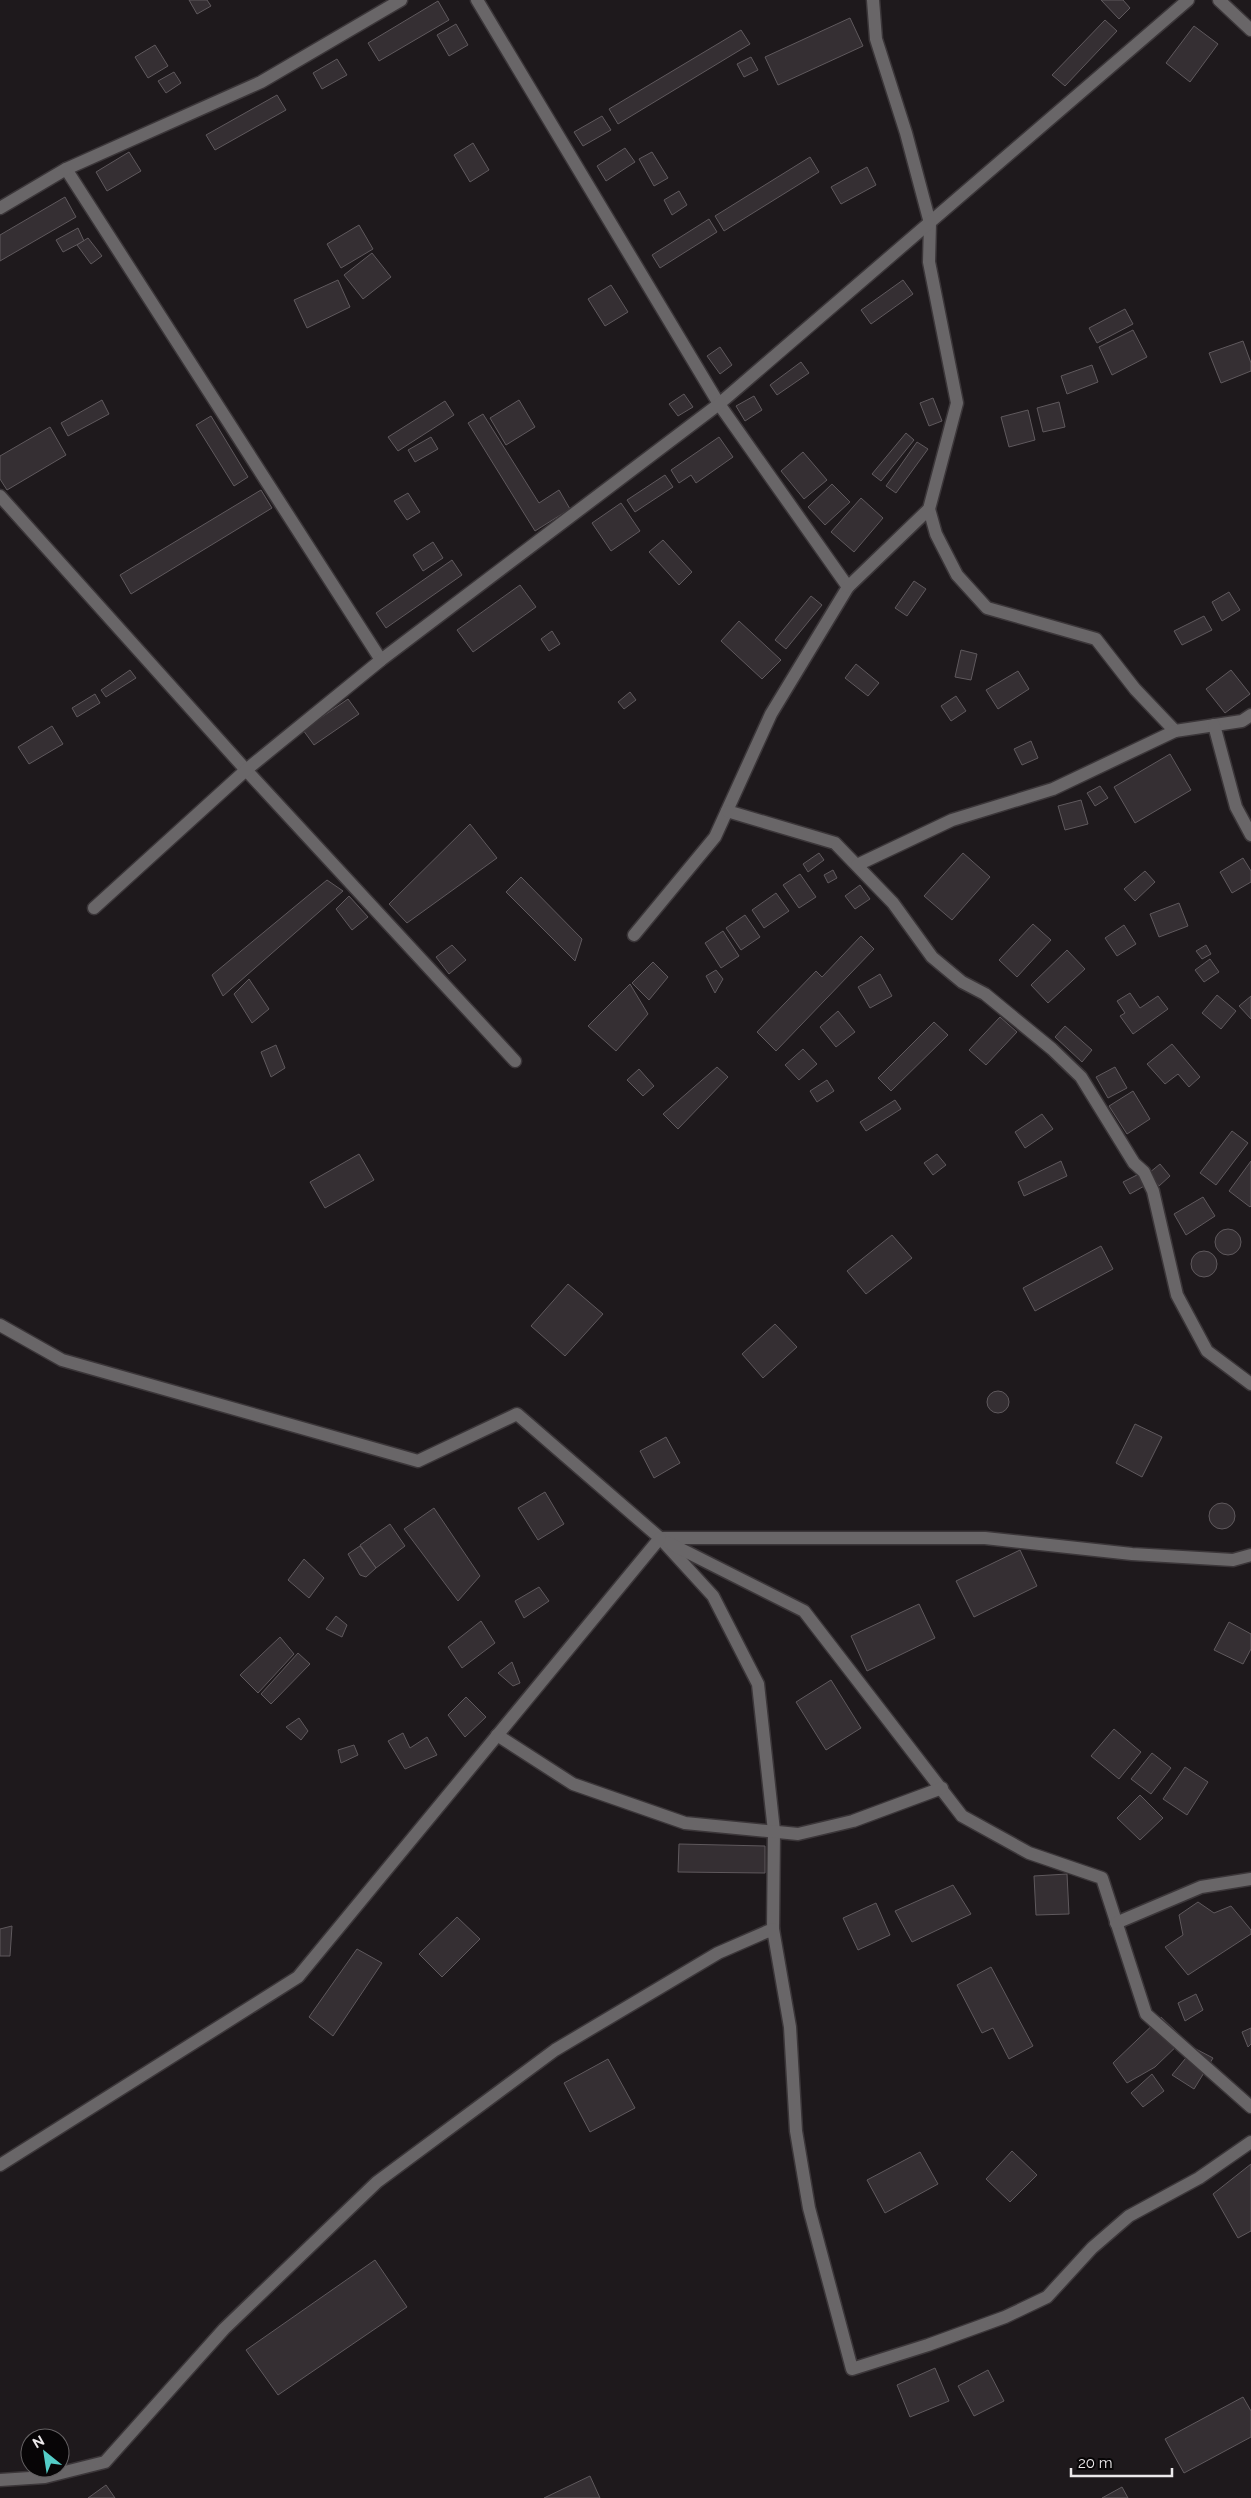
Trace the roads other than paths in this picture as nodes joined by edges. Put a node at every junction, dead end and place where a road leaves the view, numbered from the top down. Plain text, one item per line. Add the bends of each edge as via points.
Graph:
1 (401, 0) edge
2 (477, 0) edge
3 (873, 0) edge
4 (1188, 0) edge
5 (1219, 0) edge
6 (1251, 30) edge
7 (66, 169) junction
8 (0, 208) edge
9 (930, 223) junction
10 (719, 404) junction
11 (0, 496) edge
12 (929, 509) junction
13 (848, 587) junction
14 (381, 660) junction
15 (1251, 715) edge
16 (1214, 726) junction
17 (1174, 731) junction
18 (246, 770) junction
19 (727, 811) junction
20 (1251, 835) edge
21 (857, 866) junction
22 (94, 908) dead end
23 (634, 935) dead end
24 (515, 1061) dead end
25 (0, 1325) edge
26 (1251, 1384) edge
27 (660, 1538) junction
28 (1251, 1555) edge
29 (497, 1736) junction
30 (942, 1788) junction
31 (774, 1831) junction
32 (1251, 1879) edge
33 (1116, 1923) junction
34 (773, 1929) junction
35 (1251, 2107) edge
36 (1251, 2142) edge
37 (0, 2165) edge
38 (0, 2480) edge

1 - 7 street via 261,82
2 - 10 street
3 - 9 street via 876,39
4 - 9 street
5 - 6 street
7 - 8 street
7 - 14 street
9 - 10 street
9 - 12 street via 929,262 957,403
10 - 13 street
10 - 14 street
11 - 18 street
12 - 13 street
12 - 17 street via 936,534 957,575 987,608 1096,639 1135,689
13 - 19 street via 771,714
14 - 18 street
15 - 16 street via 1242,721
16 - 17 street
16 - 20 street via 1236,807
17 - 21 street via 1053,789 952,820
18 - 22 street
18 - 24 street
19 - 21 street via 835,843
19 - 23 street via 714,837
21 - 26 street via 893,903 932,957 962,982 1000,1006 1052,1049 1080,1078 1134,1163 1144,1172 1153,1191 1177,1295 1207,1351
25 - 27 street via 62,1360 418,1461 517,1414
27 - 28 street via 985,1538 1132,1554 1233,1560
27 - 29 street
27 - 30 street via 804,1610
27 - 31 street via 713,1596 758,1684
29 - 31 street via 573,1784 629,1804 685,1823
29 - 37 street via 298,1977
30 - 31 street via 853,1821 798,1834
30 - 33 street via 962,1816 1021,1848 1102,1878
31 - 34 street
32 - 33 street via 1201,1887
33 - 35 street via 1146,2014
34 - 36 street via 790,2027 796,2131 809,2208 852,2368 928,2345 1006,2316 1046,2297 1092,2248 1128,2216 1199,2178
34 - 38 street via 718,1952 556,2050 377,2182 224,2329 105,2462 46,2477

